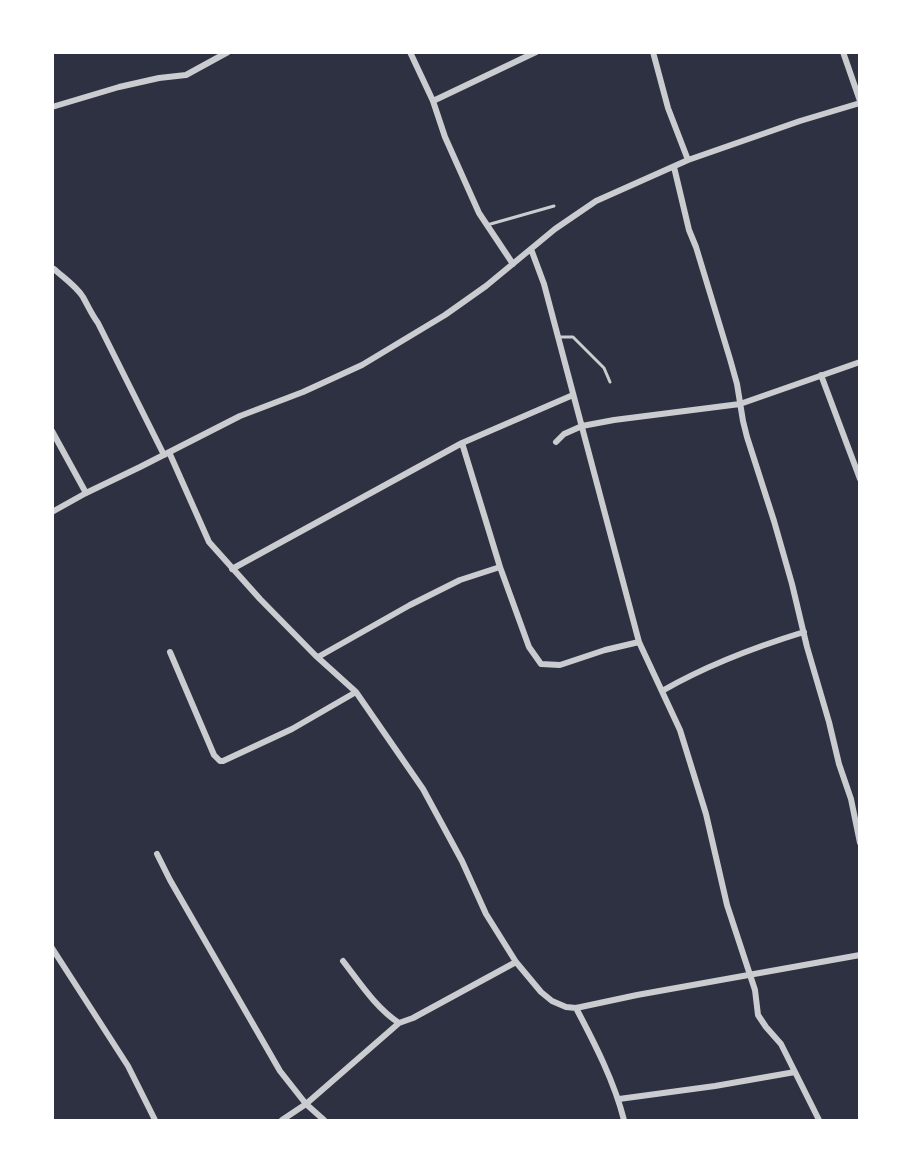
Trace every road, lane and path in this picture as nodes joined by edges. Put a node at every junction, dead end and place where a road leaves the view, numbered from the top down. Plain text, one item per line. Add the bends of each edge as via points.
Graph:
1 (228, 52) edge
2 (410, 52) edge
3 (536, 52) edge
4 (652, 52) edge
5 (843, 52) edge
6 (433, 101) junction
7 (860, 102) edge
8 (52, 107) edge
9 (688, 160) junction
10 (674, 167) junction
11 (554, 206) dead end
12 (487, 225) junction
13 (531, 249) junction
14 (513, 264) junction
15 (54, 269) dead end
16 (558, 337) junction
17 (860, 362) edge
18 (821, 375) junction
19 (610, 382) dead end
20 (573, 395) junction
21 (740, 404) junction
22 (582, 426) junction
23 (52, 431) edge
24 (556, 441) dead end
25 (462, 443) junction
26 (167, 454) junction
27 (860, 479) edge
28 (86, 493) junction
29 (52, 512) edge
30 (500, 567) junction
31 (232, 568) junction
32 (804, 632) junction
33 (639, 642) junction
34 (170, 652) dead end
35 (318, 657) junction
36 (662, 691) junction
37 (356, 692) junction
38 (860, 797) edge
39 (851, 799) junction
40 (860, 843) edge
41 (157, 854) dead end
42 (52, 948) edge
43 (860, 955) edge
44 (343, 961) dead end
45 (516, 962) junction
46 (751, 974) junction
47 (576, 1008) junction
48 (399, 1023) junction
49 (795, 1072) junction
50 (619, 1099) junction
51 (306, 1104) junction
52 (155, 1120) edge
53 (282, 1120) edge
54 (324, 1120) edge
55 (624, 1120) edge
56 (819, 1120) edge

1 - 8 street via 186,75 119,87
2 - 6 street
3 - 6 street
4 - 9 street
5 - 7 street
6 - 12 street via 445,137
7 - 9 street
9 - 10 street
10 - 13 street via 596,201
10 - 21 street
11 - 12 lane
12 - 14 street
13 - 14 street
13 - 16 street
14 - 26 street via 445,315 362,365 240,416
15 - 26 street via 83,297
16 - 19 lane via 573,338 604,368
16 - 20 street
17 - 18 street
18 - 21 street
18 - 27 street
20 - 22 street
20 - 25 street
21 - 22 street
21 - 32 street
22 - 24 street
22 - 33 street
23 - 28 street
25 - 30 street
25 - 31 street
26 - 28 street
26 - 31 street via 209,542
28 - 29 street
30 - 33 street via 529,647 541,664 560,665
30 - 35 street via 460,580 410,604
31 - 35 street
32 - 36 street via 720,661
32 - 39 street
33 - 36 street
34 - 37 street via 220,761 292,729
35 - 37 street
36 - 46 street via 680,730 706,814 727,905
37 - 45 street via 423,789 486,914
38 - 39 street
39 - 40 street
41 - 51 street via 280,1071
42 - 52 street via 128,1066
43 - 46 street
44 - 48 street via 378,1005
45 - 47 street via 541,992 566,1007
45 - 48 street
46 - 47 street
46 - 49 street via 758,1015
47 - 50 street
48 - 51 street
49 - 50 street
49 - 56 street
50 - 55 street
51 - 53 street
51 - 54 street

